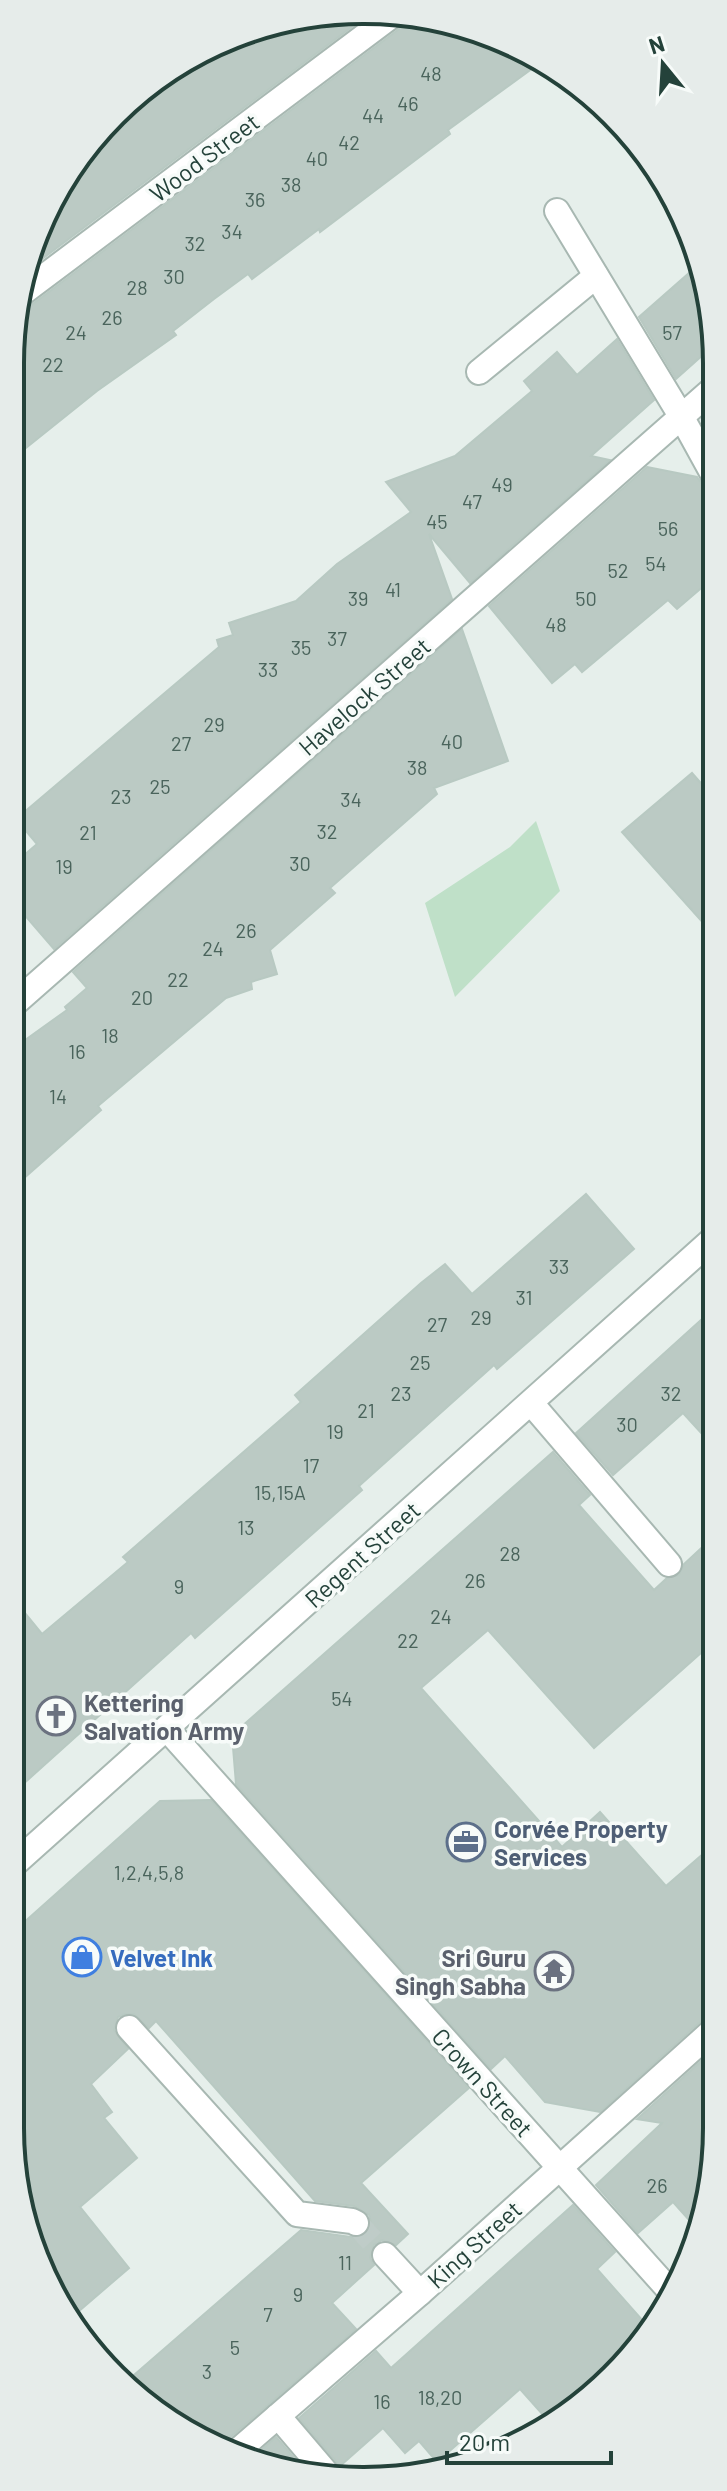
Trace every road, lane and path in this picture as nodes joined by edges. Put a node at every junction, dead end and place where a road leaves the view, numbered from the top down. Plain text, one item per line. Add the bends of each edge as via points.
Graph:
1 (380, 25) edge
2 (557, 211) dead end
3 (596, 276) junction
4 (34, 284) edge
5 (479, 372) dead end
6 (703, 397) edge
7 (681, 416) junction
8 (703, 456) edge
9 (24, 995) edge
10 (703, 1248) edge
11 (531, 1403) junction
12 (669, 1564) dead end
13 (167, 1729) junction
14 (24, 1856) edge
15 (129, 2028) dead end
16 (703, 2039) edge
17 (559, 2167) junction
18 (356, 2223) tunnel mouth
19 (385, 2255) tunnel mouth
20 (664, 2285) edge
21 (420, 2293) junction
22 (278, 2416) junction
23 (244, 2445) edge
24 (319, 2464) edge

1 - 4 street, Wood Street
2 - 3 street
3 - 5 street
3 - 7 street
6 - 7 street, Havelock Street
7 - 8 street
7 - 9 street, Havelock Street
10 - 11 street, Regent Street
11 - 12 street
11 - 13 street, Regent Street
13 - 14 street, Regent Street
13 - 17 street, Crown Street
15 - 18 street via 297,2214
16 - 17 street, King Street
17 - 20 street, Crown Street
17 - 21 street, King Street
19 - 21 street
21 - 22 street, King Street
22 - 23 street, King Street
22 - 24 street

